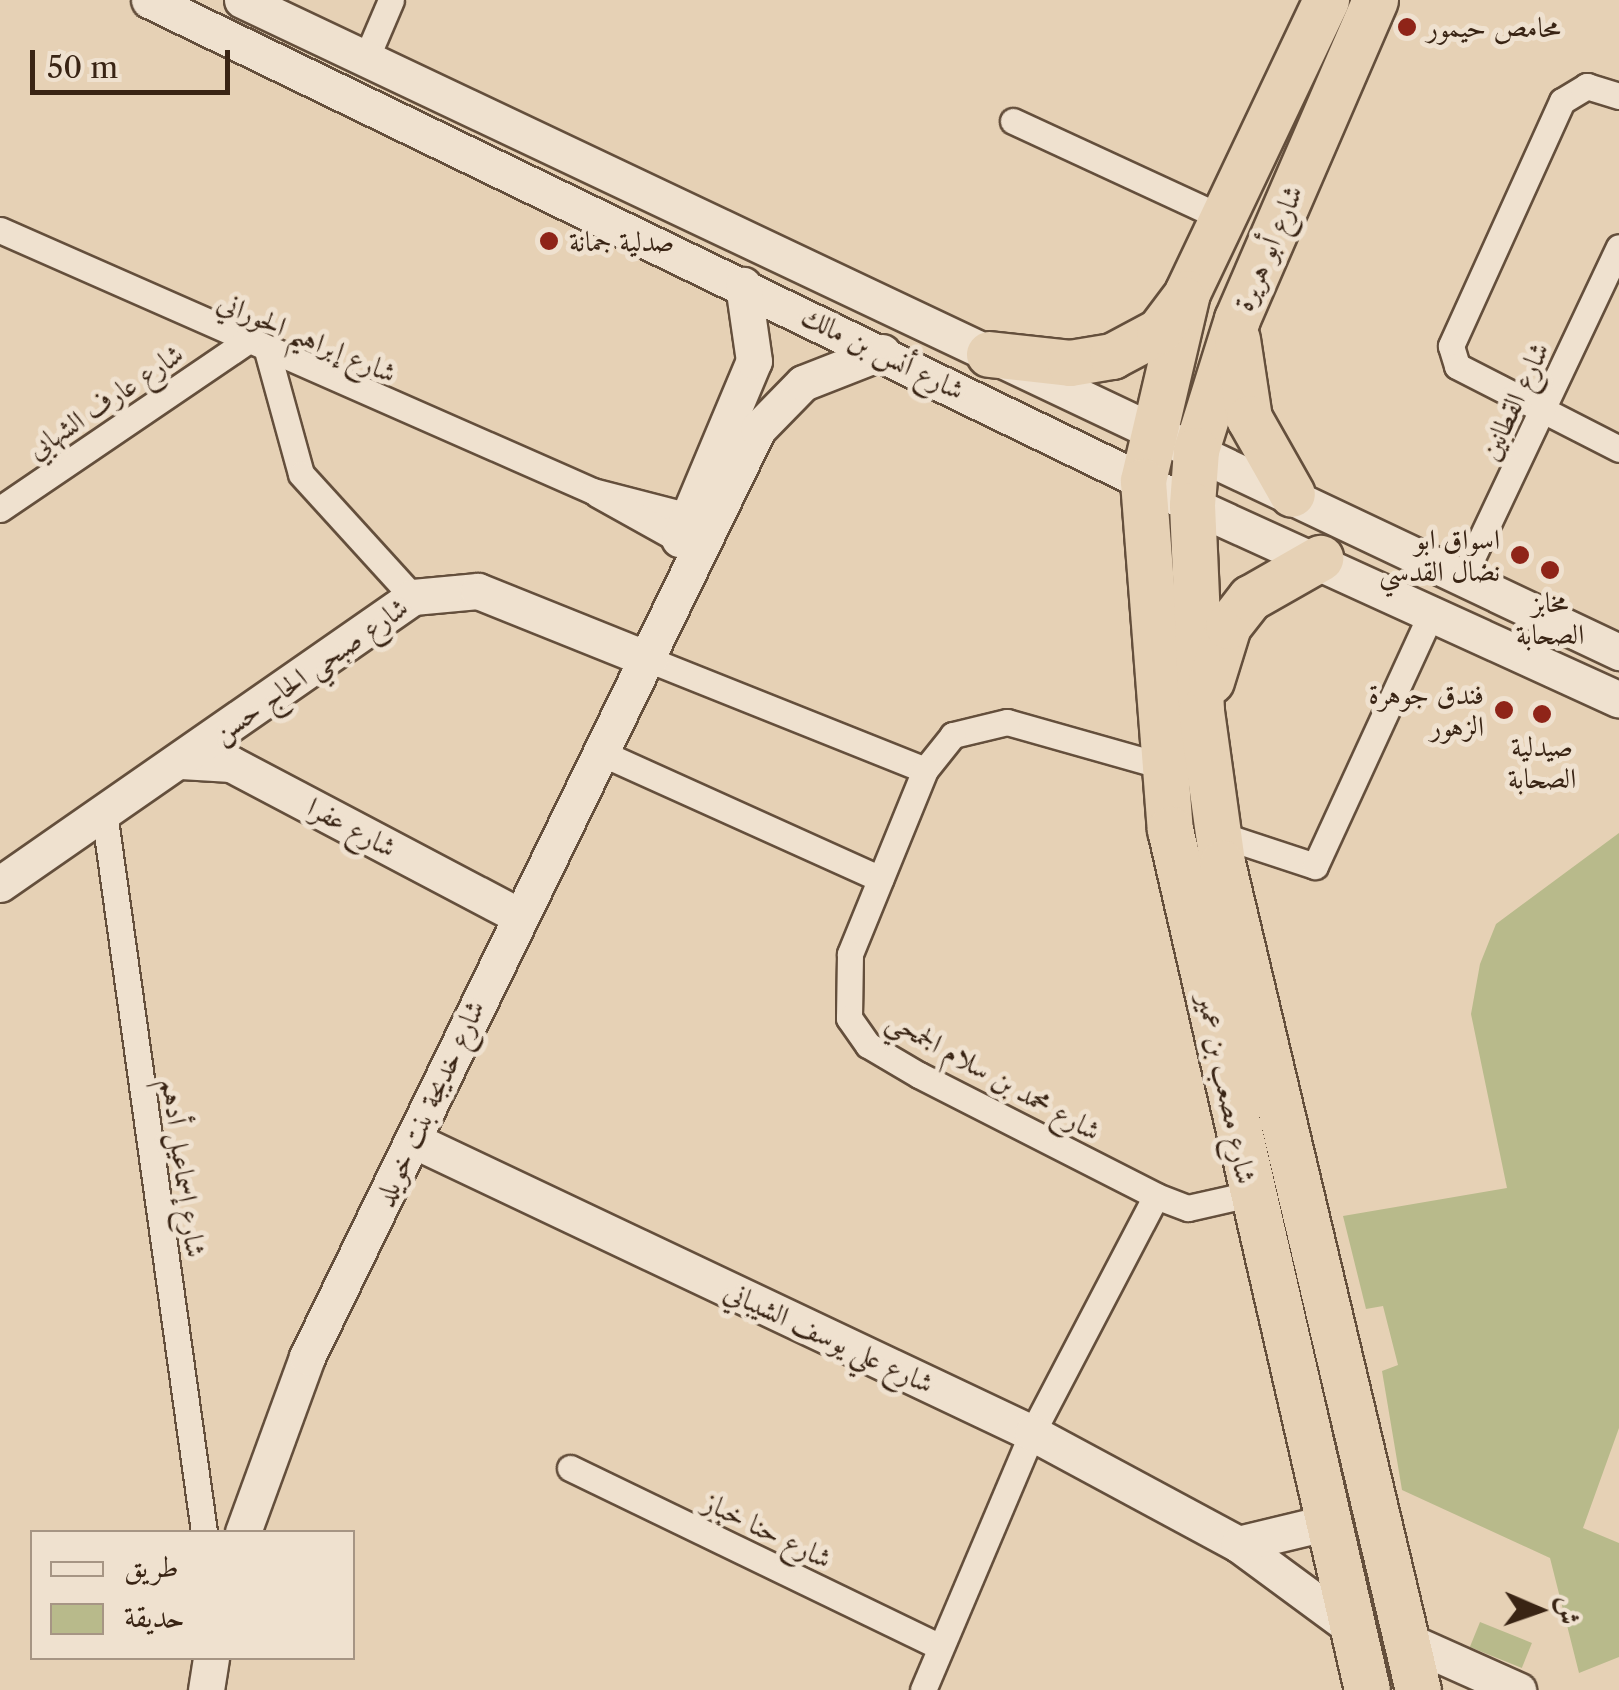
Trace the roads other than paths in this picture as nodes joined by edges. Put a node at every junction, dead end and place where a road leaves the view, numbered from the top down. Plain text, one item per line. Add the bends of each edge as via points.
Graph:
1 (149, 0) edge
2 (242, 0) edge
3 (391, 0) edge
4 (1326, 0) edge
5 (1375, 0) edge
6 (365, 61) junction
7 (1619, 96) edge
8 (1013, 120) dead end
9 (1223, 218) junction
10 (0, 230) edge
11 (1619, 247) edge
12 (743, 285) junction
13 (1187, 294) junction
14 (1237, 320) junction
15 (244, 343) junction
16 (882, 352) junction
17 (268, 354) junction
18 (988, 354) junction
19 (1544, 412) junction
20 (1153, 432) junction
21 (1619, 448) edge
22 (1196, 450) junction
23 (1142, 481) junction
24 (1292, 494) junction
25 (1192, 506) junction
26 (0, 509) edge
27 (695, 532) junction
28 (1320, 558) junction
29 (1462, 579) junction
30 (413, 598) junction
31 (1433, 610) junction
32 (1619, 652) edge
33 (638, 664) junction
34 (1619, 700) edge
35 (1202, 711) junction
36 (597, 751) junction
37 (181, 761) junction
38 (1159, 764) junction
39 (925, 770) junction
40 (104, 812) junction
41 (1218, 834) junction
42 (880, 879) junction
43 (0, 884) edge
44 (517, 916) junction
45 (414, 1140) junction
46 (1250, 1194) junction
47 (1156, 1196) junction
48 (1032, 1433) junction
49 (570, 1468) dead end
50 (1329, 1522) junction
51 (204, 1530) edge
52 (244, 1530) edge
53 (1238, 1544) junction
54 (1352, 1628) junction
55 (1406, 1640) junction
56 (940, 1647) junction
57 (211, 1660) edge
58 (206, 1690) edge
59 (922, 1690) edge
60 (1366, 1690) edge
61 (1418, 1690) edge
62 (1518, 1690) edge

1 - 12 street, شارع أنس بن مالك
2 - 6 street, شارع أنس بن مالك
3 - 6 street
4 - 9 highway, شارع أبو هريرة
5 - 14 highway, شارع أبو هريرة
6 - 18 street, شارع أنس بن مالك
7 - 19 street via 1588,86 1562,101 1451,332 1456,366
8 - 9 street
9 - 13 highway, شارع أبو هريرة
10 - 15 street, شارع إبراهيم الحوراني
11 - 19 street, شارع القطانين
12 - 16 street, شارع أنس بن مالك
12 - 27 street, شارع خديجة بنت خويلد via 754,361
13 - 18 highway via 1137,349 1070,363
13 - 20 highway, شارع أبو هريرة
14 - 22 highway, شارع أبو هريرة
14 - 24 highway via 1237,378 1249,418
15 - 17 street, شارع إبراهيم الحوراني
15 - 26 street, شارع عارف الشهابي
16 - 23 street, شارع أنس بن مالك
16 - 27 street, شارع خديجة بنت خويلد via 784,395
17 - 27 street, شارع إبراهيم الحوراني
17 - 30 street via 302,474
18 - 20 street, شارع أنس بن مالك
19 - 21 street
19 - 29 street, شارع القطانين
20 - 22 street, شارع أنس بن مالك
20 - 23 highway, شارع أبو هريرة
22 - 24 street, شارع أنس بن مالك
22 - 25 highway, شارع أبو هريرة
23 - 25 street, شارع أنس بن مالك
23 - 38 highway, شارع مصعب بن عمير
24 - 29 street, شارع أنس بن مالك
25 - 28 street, شارع أنس بن مالك
25 - 35 highway, شارع مصعب بن عمير
27 - 33 street, شارع خديجة بنت خويلد
28 - 31 street, شارع أنس بن مالك
28 - 35 highway via 1239,612
29 - 32 street, شارع أنس بن مالك
30 - 33 street, شارع صبحي الحاج حسن via 478,591
30 - 37 street, شارع صبحي الحاج حسن
31 - 34 street, شارع أنس بن مالك
31 - 41 street via 1315,866
33 - 36 street, شارع خديجة بنت خويلد
33 - 39 street
35 - 41 highway, شارع مصعب بن عمير
36 - 42 street
36 - 44 street, شارع خديجة بنت خويلد
37 - 40 street, شارع صبحي الحاج حسن
37 - 44 street, شارع عفرا via 230,764
38 - 39 street, شارع محمد بن سلام الجمحي via 1007,722 953,735
38 - 46 highway, شارع مصعب بن عمير
39 - 42 street, شارع محمد بن سلام الجمحي
40 - 43 street, شارع صبحي الحاج حسن
40 - 51 street, شارع إسماعيل أدهم
41 - 55 highway, شارع مصعب بن عمير
42 - 47 street, شارع محمد بن سلام الجمحي via 845,984 849,1018 868,1044
44 - 45 street, شارع خديجة بنت خويلد
45 - 48 street, شارع علي يوسف الشيباني
45 - 52 street, شارع خديجة بنت خويلد via 308,1358
46 - 47 street, شارع محمد بن سلام الجمحي via 1188,1208
46 - 50 highway, شارع مصعب بن عمير
47 - 48 street
48 - 53 street, شارع علي يوسف الشيباني
48 - 56 street
49 - 56 street, شارع حنا خباز
50 - 53 street
50 - 54 highway, شارع مصعب بن عمير
53 - 54 street, شارع علي يوسف الشيباني
54 - 60 highway, شارع مصعب بن عمير
55 - 61 highway, شارع مصعب بن عمير
55 - 62 street
56 - 59 street
57 - 58 street

